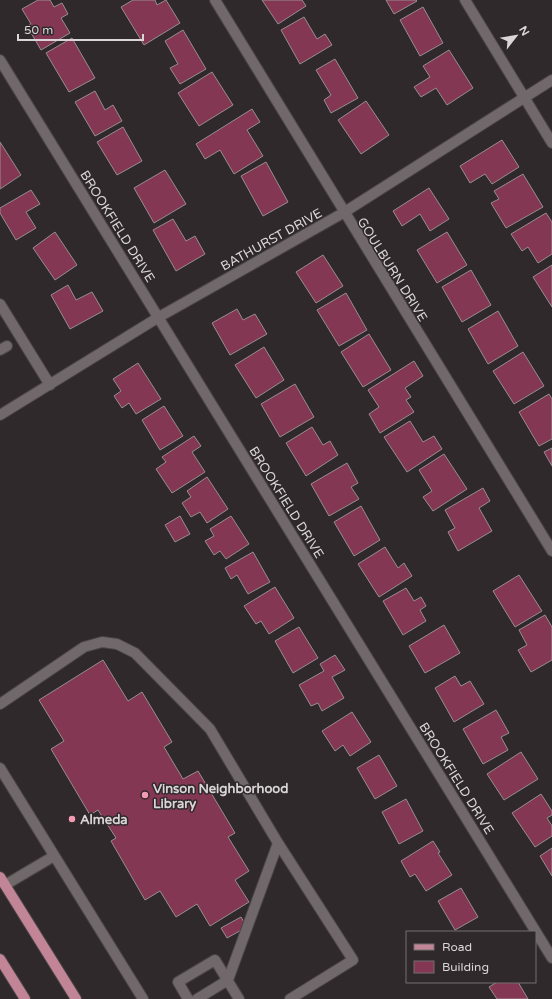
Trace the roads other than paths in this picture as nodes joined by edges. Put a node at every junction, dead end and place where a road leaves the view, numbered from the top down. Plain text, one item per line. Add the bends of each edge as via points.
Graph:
1 (215, 0) edge
2 (465, 0) edge
3 (0, 60) edge
4 (552, 80) edge
5 (524, 98) junction
6 (552, 143) edge
7 (343, 213) junction
8 (0, 304) edge
9 (159, 317) junction
10 (50, 385) junction
11 (0, 415) edge
12 (552, 551) edge
13 (0, 704) edge
14 (0, 768) edge
15 (278, 843) junction
16 (54, 856) junction
17 (2, 884) edge
18 (535, 931) edge
19 (536, 932) edge
20 (552, 958) edge
21 (0, 959) edge
22 (228, 980) junction
23 (25, 999) edge
24 (76, 999) edge
25 (142, 999) edge
26 (188, 999) edge
27 (197, 999) edge
28 (239, 999) edge
29 (290, 999) edge

1 - 7 street, GOULBURN DRIVE
2 - 5 street
3 - 9 street, BROOKFIELD DRIVE
4 - 5 street, BATHURST DRIVE
5 - 6 street
5 - 7 street, BATHURST DRIVE
7 - 9 street, BATHURST DRIVE
7 - 12 street, GOULBURN DRIVE
8 - 10 street
9 - 10 street, BATHURST DRIVE
9 - 18 street, BROOKFIELD DRIVE
10 - 11 street, BATHURST DRIVE
13 - 15 street via 84,647 102,642 117,644 136,653 210,729
14 - 16 street
15 - 22 street
15 - 29 street via 353,960
16 - 17 street
16 - 25 street
17 - 24 main road
19 - 20 street, BROOKFIELD DRIVE
21 - 23 main road
22 - 26 street via 215,960 178,982
22 - 27 street
22 - 28 street

